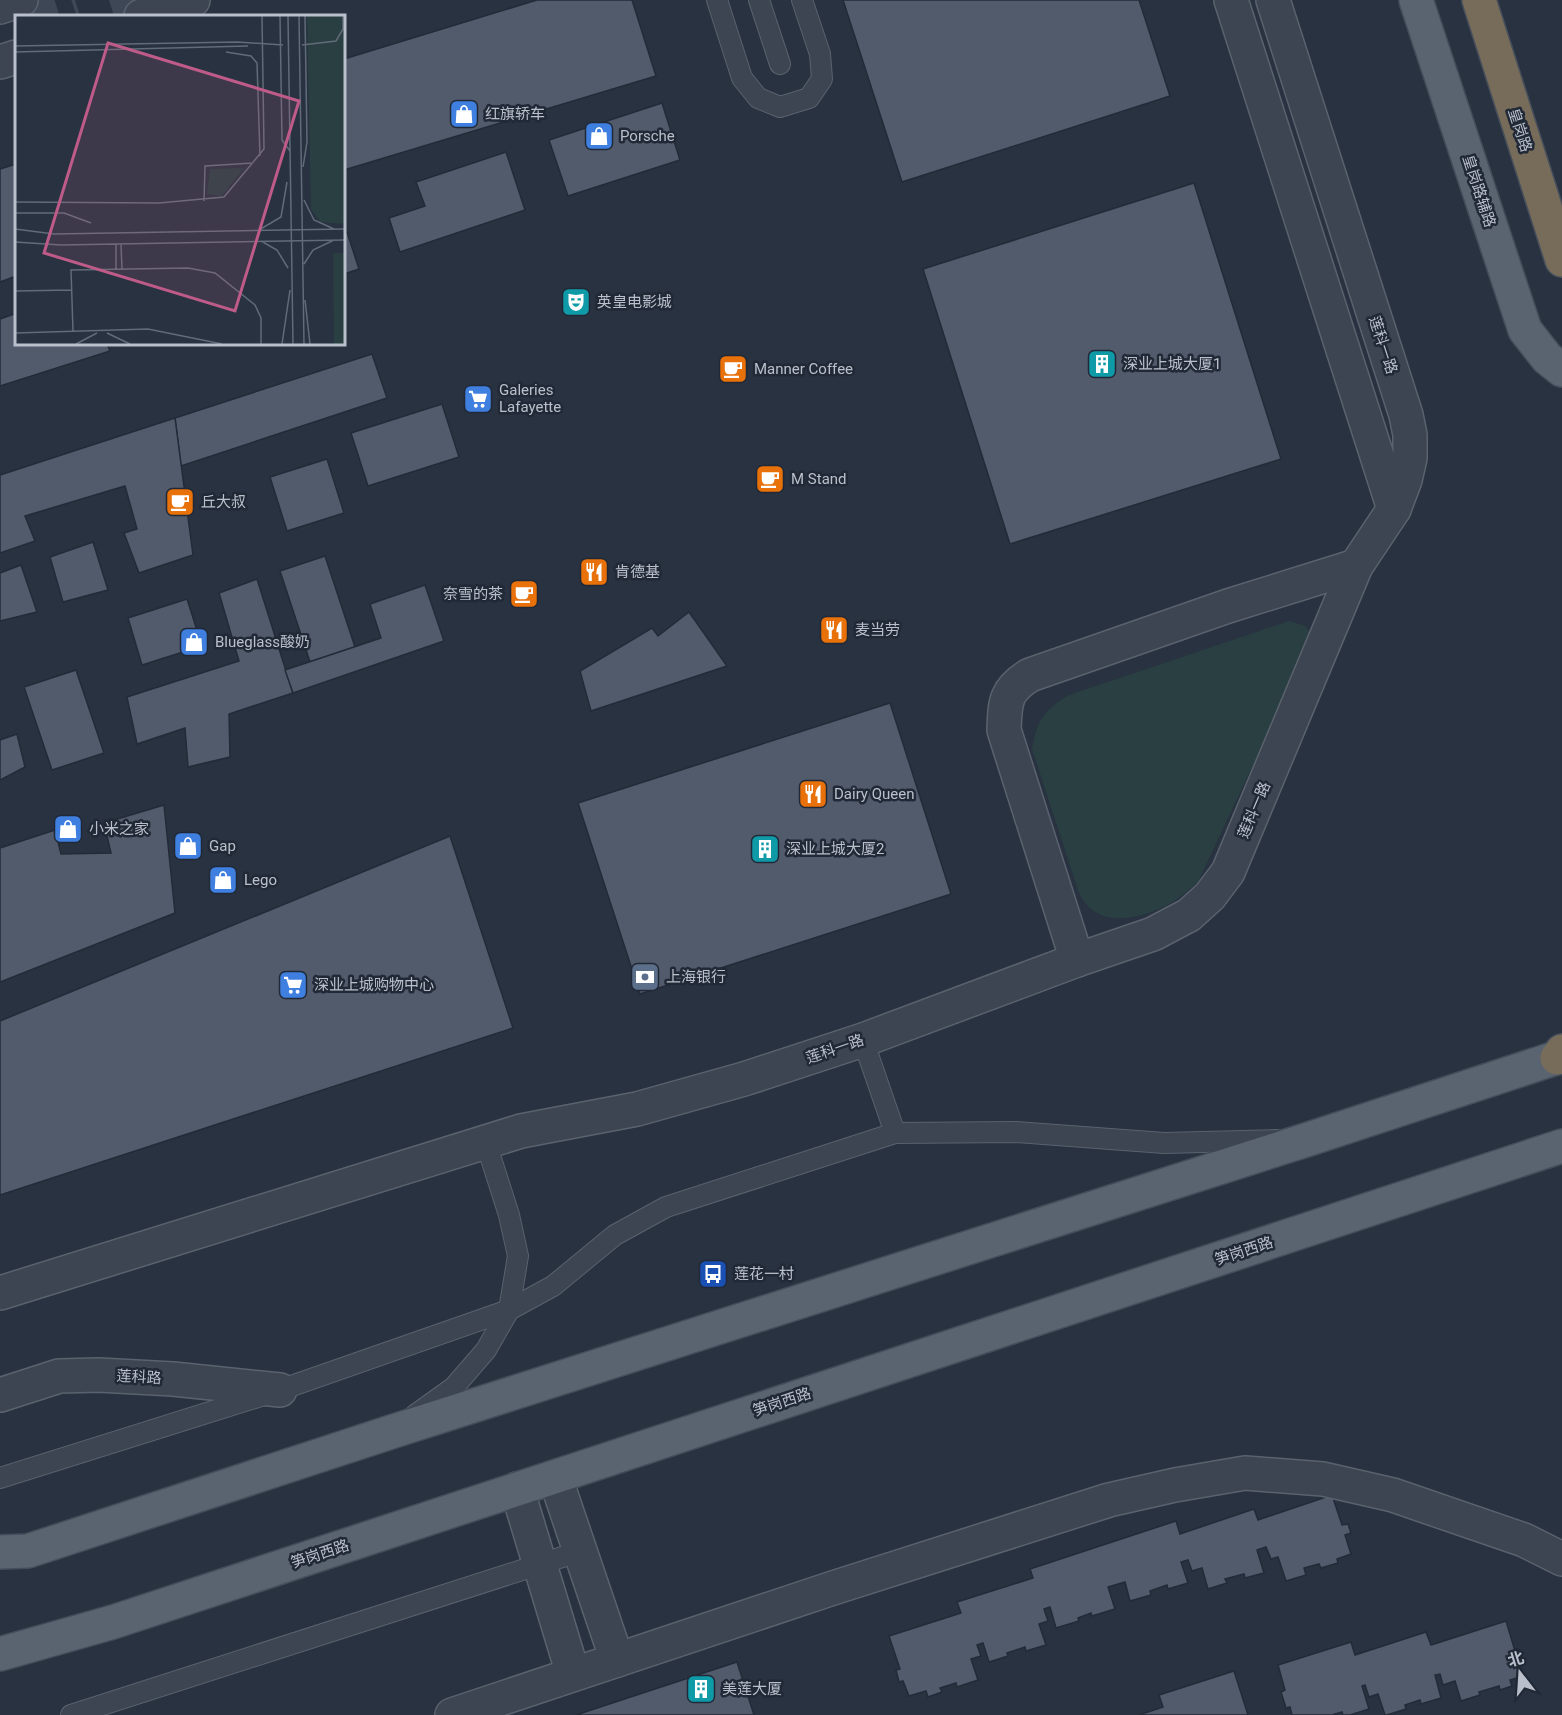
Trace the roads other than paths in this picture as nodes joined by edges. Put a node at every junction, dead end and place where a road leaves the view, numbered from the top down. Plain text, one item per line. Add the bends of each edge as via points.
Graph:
1 (21, 0) edge
2 (193, 0) edge
3 (717, 0) edge
4 (759, 0) edge
5 (802, 0) edge
6 (1273, 0) edge
7 (1416, 0) edge
8 (1479, 0) edge
9 (0, 7) edge
10 (1234, 8) edge
11 (144, 15) edge
12 (15, 57) edge
13 (0, 62) edge
14 (780, 64) dead end
15 (1562, 260) edge
16 (1562, 370) edge
17 (1394, 509) junction
18 (1356, 566) junction
19 (1077, 960) junction
20 (863, 1040) junction
21 (1560, 1055) edge
22 (895, 1133) junction
23 (1309, 1139) junction
24 (486, 1143) junction
25 (1562, 1146) edge
26 (0, 1293) edge
27 (508, 1310) junction
28 (280, 1390) junction
29 (0, 1395) edge
30 (394, 1431) junction
31 (555, 1477) junction
32 (0, 1478) edge
33 (517, 1489) junction
34 (581, 1551) junction
35 (0, 1552) edge
36 (1562, 1559) edge
37 (540, 1565) junction
38 (113, 1622) junction
39 (0, 1654) edge
40 (616, 1660) junction
41 (0, 1665) edge
42 (573, 1674) junction
43 (71, 1715) edge
44 (452, 1715) edge

1 - 9 street
2 - 11 street
3 - 5 lane via 742,78 758,98 780,107 808,98 822,79 820,54
4 - 14 lane
6 - 17 street, 莲科一路 via 1406,415 1410,458
7 - 16 main road, 皇岗路辅路 via 1525,330
8 - 15 highway, 皇岗路
10 - 17 street
12 - 13 street
17 - 18 street, 莲科一路
18 - 19 street, 莲科一路 via 1219,886 1189,915 1153,934
18 - 19 street via 1030,675 1008,695 1004,730
19 - 20 street, 莲科一路
20 - 22 lane
20 - 24 street, 莲科一路 via 638,1109 521,1131
21 - 23 main road
22 - 23 lane via 1016,1132 1164,1143
22 - 27 lane via 666,1207 615,1235 553,1286
23 - 30 main road
24 - 26 street, 莲科一路
24 - 27 lane via 518,1256
25 - 31 main road, 笋岗西路
27 - 28 lane
27 - 30 lane via 486,1350 454,1387
28 - 29 street, 莲科路 via 99,1375 59,1376
28 - 32 lane
30 - 35 main road via 28,1551
31 - 33 main road, 笋岗西路
31 - 34 street
33 - 37 street
33 - 38 main road, 笋岗西路
34 - 37 lane
34 - 40 street
36 - 40 street via 1524,1540 1394,1495 1323,1479 1245,1473 1109,1500
37 - 42 street
37 - 43 lane
38 - 39 main road, 笋岗西路
38 - 41 main road
40 - 42 street
42 - 44 street

